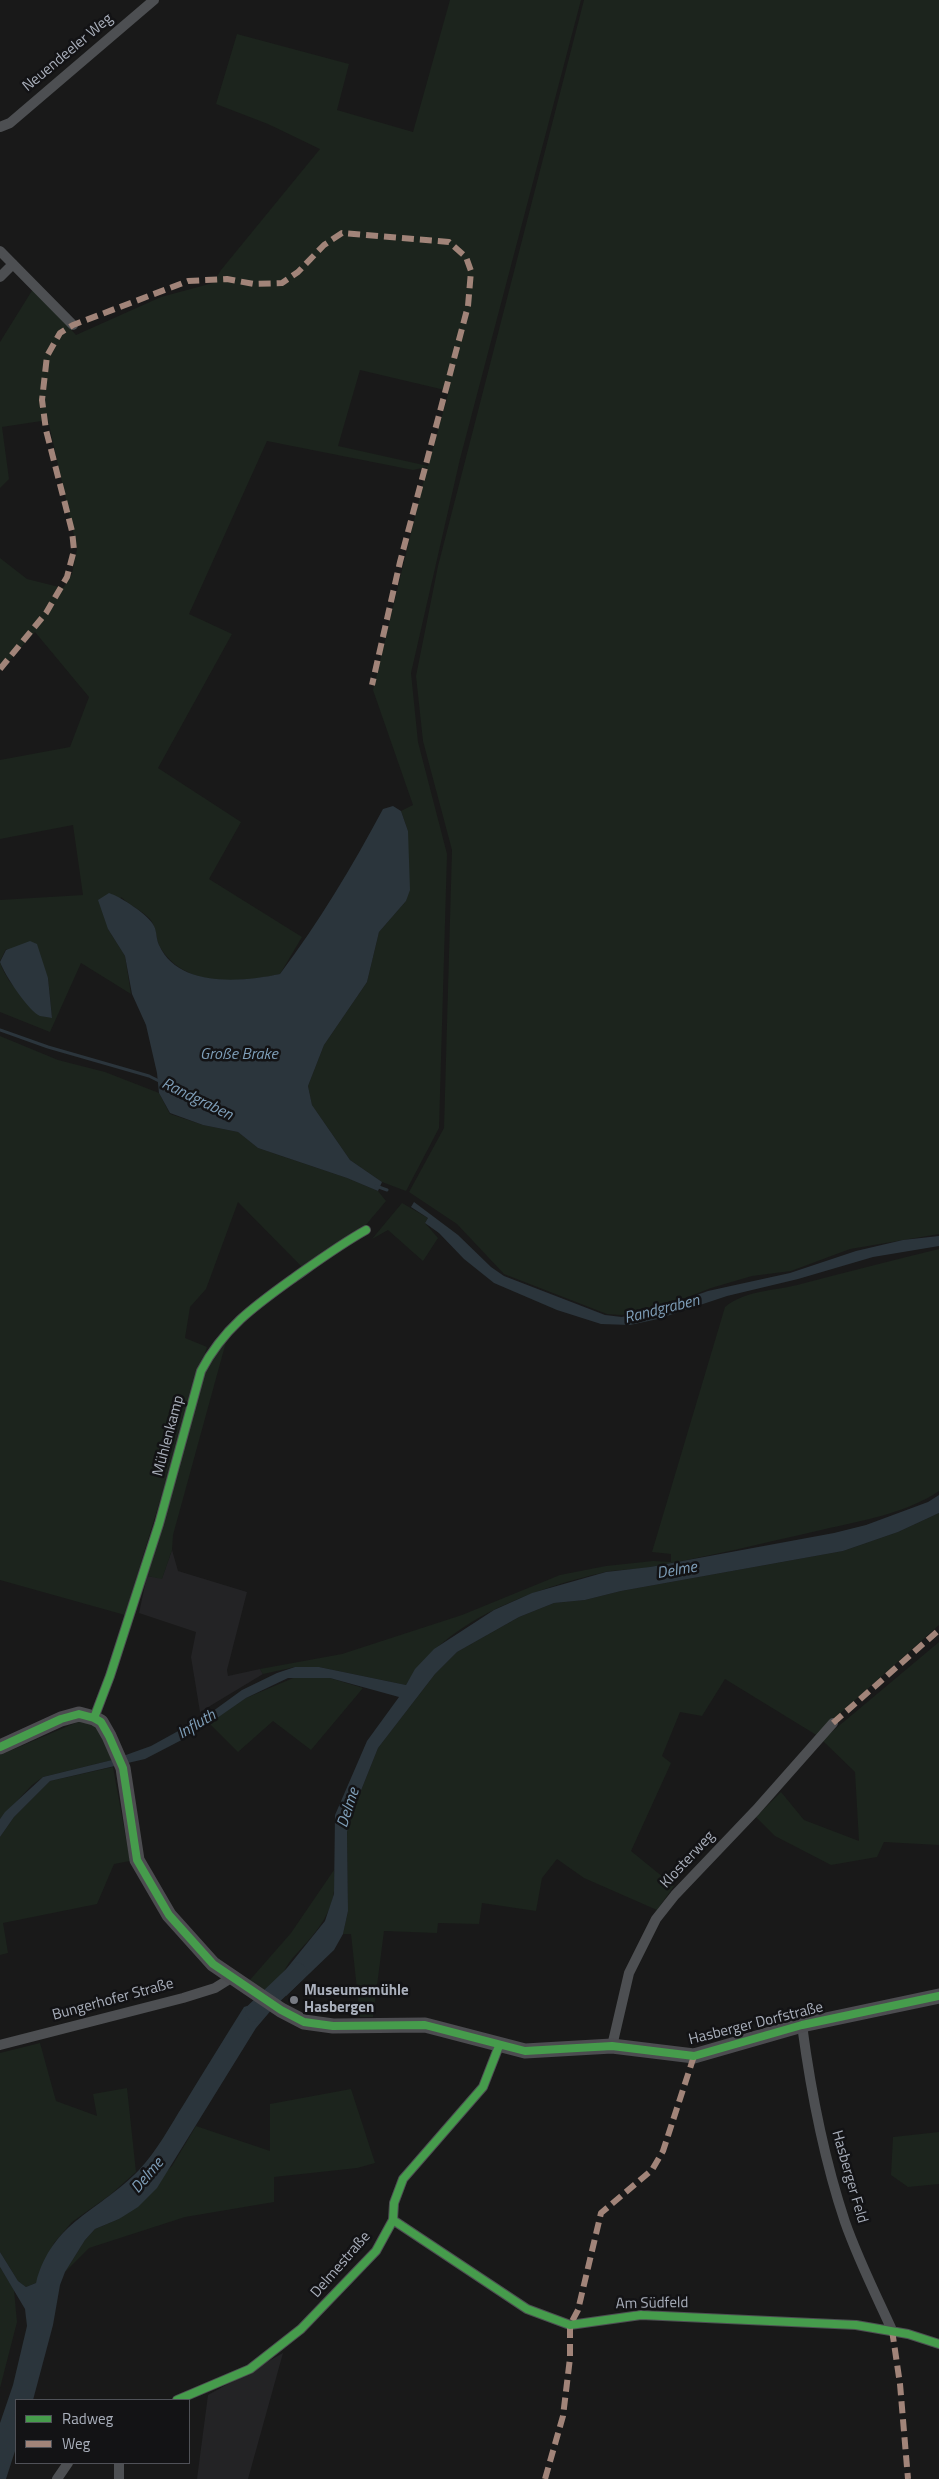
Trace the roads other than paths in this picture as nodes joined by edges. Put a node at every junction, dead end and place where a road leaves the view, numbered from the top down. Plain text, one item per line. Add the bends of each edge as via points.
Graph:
1 (154, 0) edge
2 (0, 127) edge
3 (0, 251) edge
4 (13, 264) junction
5 (0, 277) edge
6 (73, 325) dead end
7 (366, 1230) dead end
8 (94, 1718) junction
9 (833, 1723) dead end
10 (0, 1747) edge
11 (231, 1978) junction
12 (939, 1996) edge
13 (802, 2025) junction
14 (0, 2045) edge
15 (499, 2046) junction
16 (612, 2046) junction
17 (393, 2220) junction
18 (892, 2330) junction
19 (939, 2344) edge
20 (179, 2399) edge
21 (67, 2464) edge
22 (119, 2464) edge
23 (57, 2479) edge
24 (120, 2479) edge

1 - 2 street, Neuendeeler Weg via 10,122
3 - 4 street
4 - 5 street
4 - 6 street
7 - 8 street, Mühlenkamp via 342,1243 244,1314 213,1349 201,1371 159,1524
8 - 10 street via 80,1714 61,1719
8 - 11 street via 100,1722 123,1768 137,1860 170,1915 213,1964
9 - 16 street, Klosterweg via 656,1919 629,1973
11 - 14 street, Bungerhofer Straße via 215,1988 183,1998
11 - 15 street, Hasberger Dorfstraße via 304,2022 333,2026 425,2025
12 - 13 street, Hasberger Dorfstraße
13 - 16 street, Hasberger Dorfstraße via 694,2056
13 - 18 street, Hasberger Feld via 813,2106 830,2170 846,2223
15 - 16 street, Hasberger Dorfstraße via 525,2051
15 - 17 street, Delmestraße via 483,2087 403,2179 394,2203
17 - 18 street, Am Südfeld via 527,2309 570,2325 641,2315 856,2325
17 - 20 street, Delmestraße via 376,2251 301,2329 250,2369
18 - 19 street, Am Südfeld
21 - 23 street
22 - 24 street

